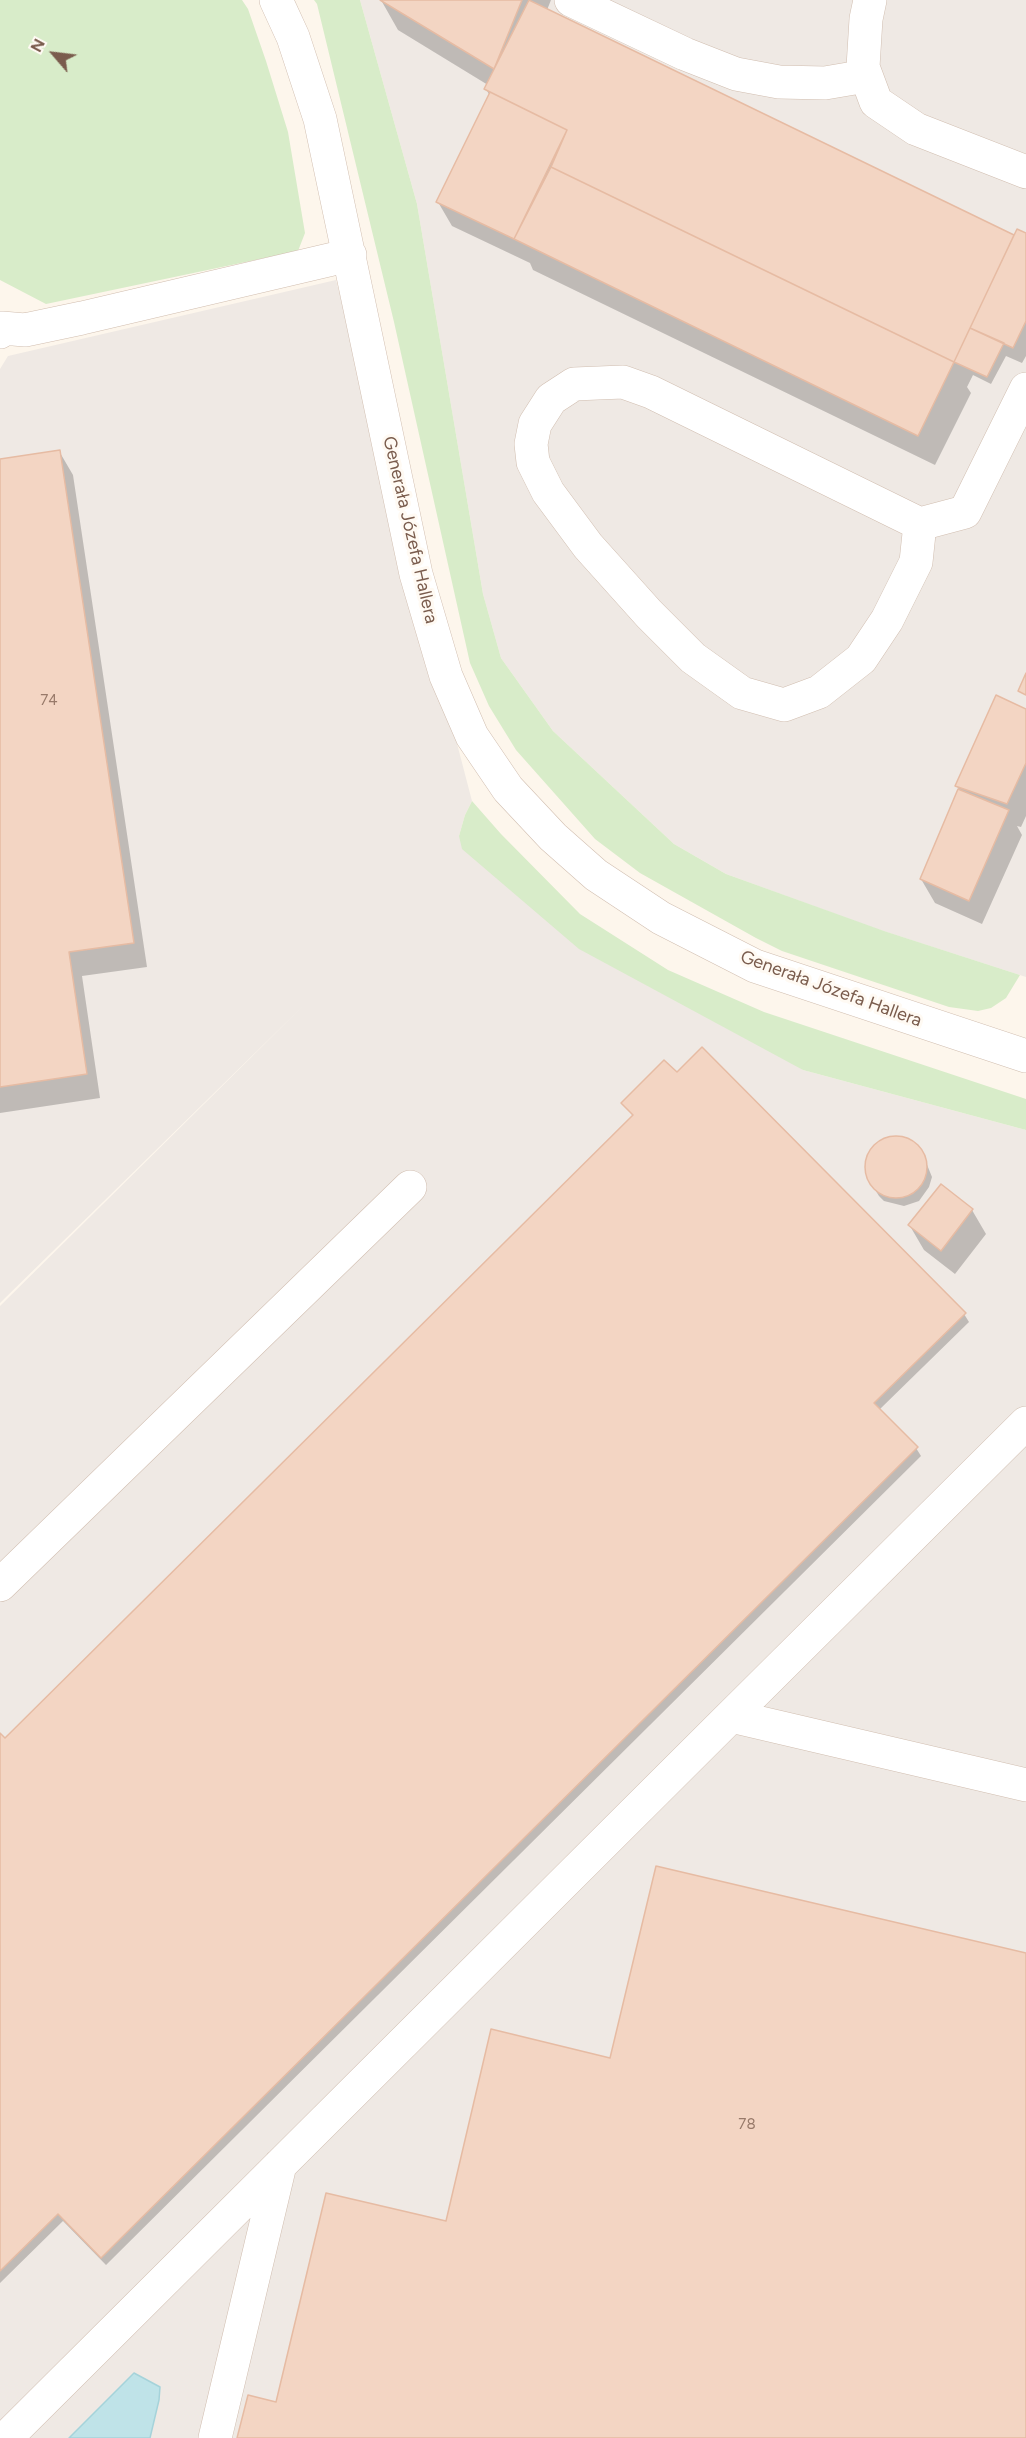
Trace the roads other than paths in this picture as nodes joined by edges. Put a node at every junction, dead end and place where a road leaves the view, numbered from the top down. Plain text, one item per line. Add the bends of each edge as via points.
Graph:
1 (276, 0) edge
2 (571, 0) edge
3 (870, 0) edge
4 (866, 75) junction
5 (1026, 172) edge
6 (350, 255) junction
7 (1, 328) edge
8 (1026, 389) edge
9 (920, 524) junction
10 (1026, 1056) edge
11 (410, 1187) dead end
12 (1026, 1423) edge
13 (0, 1585) edge
14 (731, 1716) junction
15 (1026, 1785) edge
16 (280, 2165) junction
17 (6, 2438) edge
18 (215, 2438) edge

1 - 6 street, Generała Józefa Hallera via 320,119
2 - 4 street via 736,74 779,82 825,83
3 - 4 street via 863,67
4 - 5 street via 876,102 916,129
6 - 7 street via 25,330
6 - 10 street, Generała Józefa Hallera via 416,574 446,676 472,736 508,789 596,875 661,918 755,966
8 - 9 street via 965,512
9 - 9 street via 651,392 623,382 574,384 551,399 535,424 533,462 548,492 588,546 693,658 742,693 784,705 819,692 861,659 887,620 916,562
11 - 13 street
12 - 14 street
14 - 15 street
14 - 16 street
16 - 17 street
16 - 18 street

